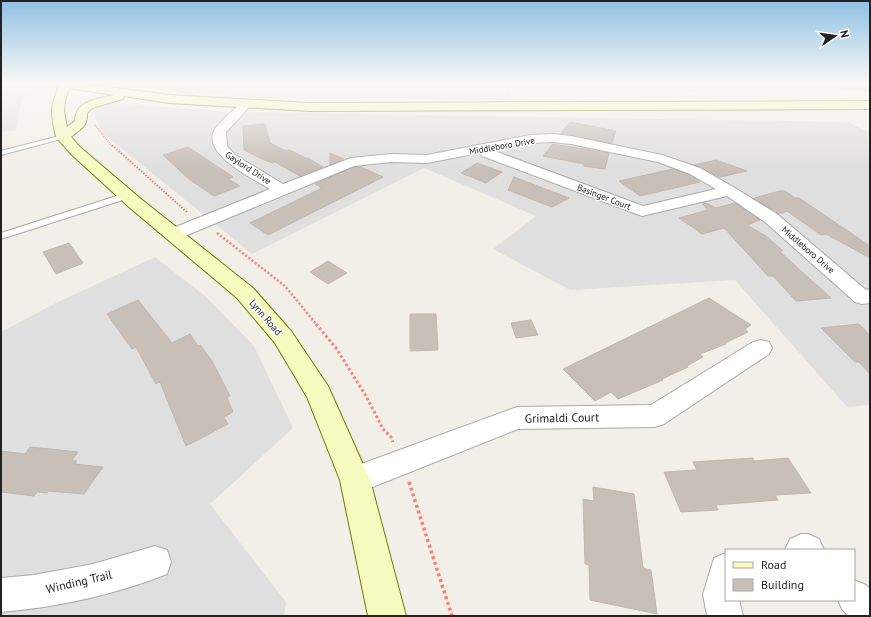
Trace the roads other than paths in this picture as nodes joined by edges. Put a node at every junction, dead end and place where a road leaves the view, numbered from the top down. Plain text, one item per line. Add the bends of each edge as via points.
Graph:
1 (57, 113) edge
2 (81, 113) edge
3 (238, 113) edge
4 (64, 137) junction
5 (482, 149) junction
6 (1, 153) edge
7 (282, 190) junction
8 (730, 191) junction
9 (126, 196) junction
10 (174, 234) junction
11 (1, 236) edge
12 (867, 299) edge
13 (761, 348) dead end
14 (355, 480) junction
15 (155, 562) dead end
16 (725, 574) edge
17 (1, 595) edge
18 (855, 598) edge
19 (388, 616) edge
20 (725, 616) edge
21 (868, 616) edge

1 - 4 main road, Lynn Road
2 - 4 main road via 81,122
3 - 7 street, Gaylord Drive via 220,131 220,145 230,158
4 - 6 lane
4 - 9 main road, Lynn Road
5 - 7 street, Middleboro Drive via 427,159 391,158 351,162
5 - 8 street, Middleboro Drive via 530,139 571,140 662,159 696,171
5 - 8 street, Basinger Court via 642,211
7 - 10 street, Middleboro Drive
8 - 12 street, Middleboro Drive via 771,218
9 - 10 main road, Lynn Road
9 - 11 lane
10 - 14 main road, Lynn Road via 245,293 282,337 319,394
13 - 14 street, Grimaldi Court via 654,416 517,418
14 - 19 main road, Lynn Road
15 - 17 street, Winding Trail via 92,581 34,592
16 - 20 street via 720,594
18 - 21 street

